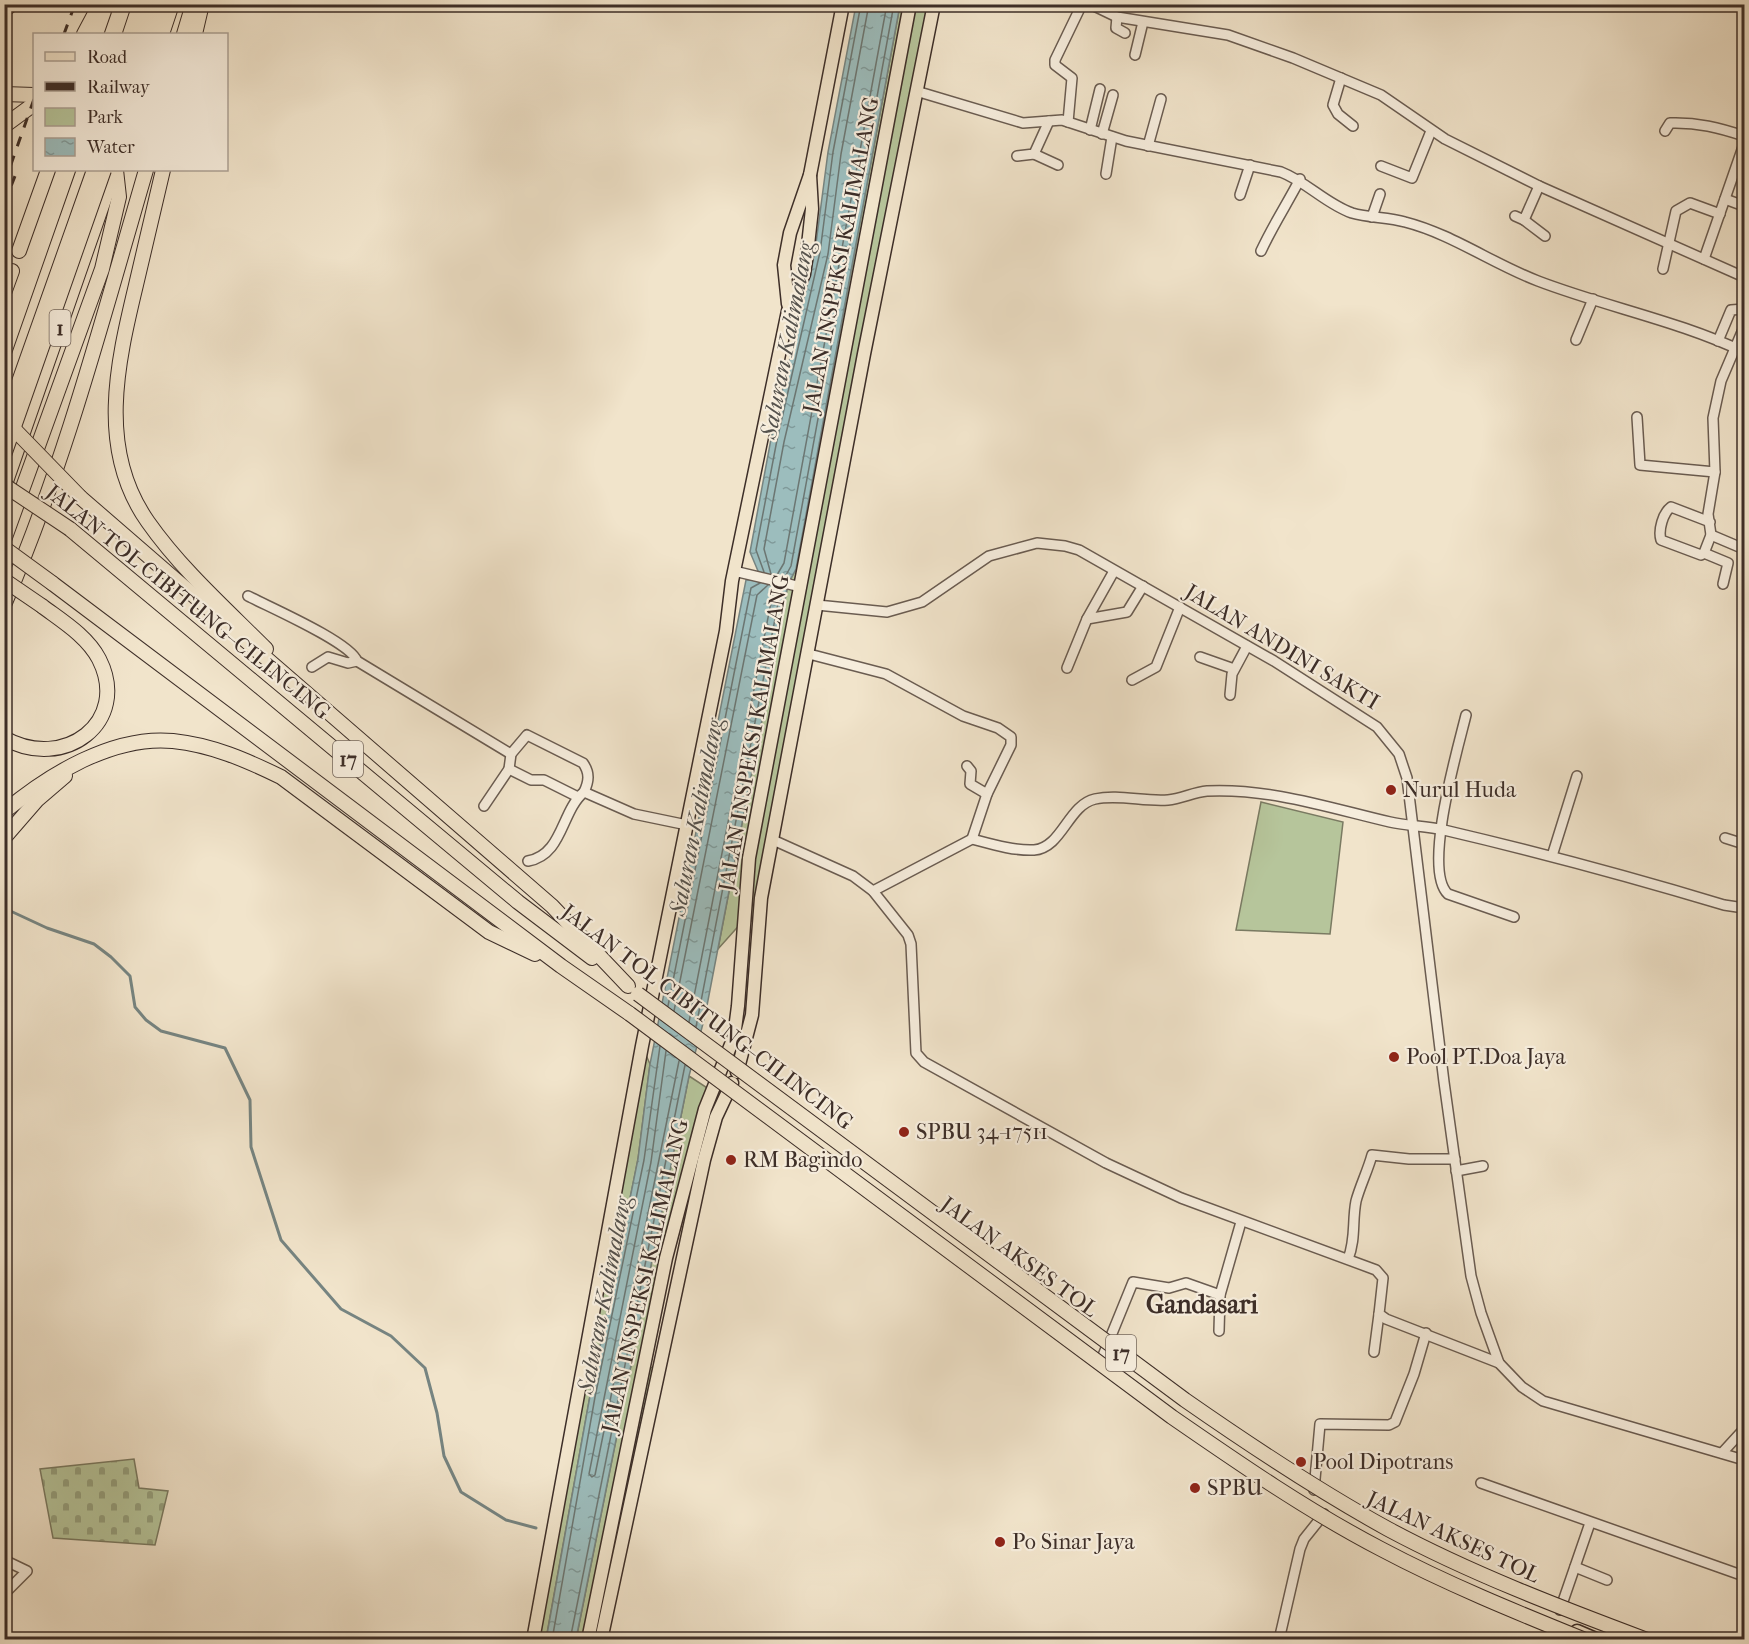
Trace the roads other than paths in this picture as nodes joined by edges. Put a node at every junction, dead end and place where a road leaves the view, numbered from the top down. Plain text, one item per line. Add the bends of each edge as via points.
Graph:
1 (12, 4) edge
2 (100, 4) edge
3 (107, 4) edge
4 (140, 4) edge
5 (151, 4) edge
6 (162, 4) edge
7 (172, 4) edge
8 (193, 4) edge
9 (202, 4) edge
10 (843, 4) edge
11 (910, 4) edge
12 (934, 4) edge
13 (1082, 4) edge
14 (1090, 4) edge
15 (4, 10) edge
16 (1117, 17) junction
17 (1143, 22) junction
18 (85, 33) edge
19 (96, 33) edge
20 (130, 33) edge
21 (141, 33) edge
22 (151, 33) edge
23 (162, 33) edge
24 (184, 33) edge
25 (195, 33) edge
26 (1125, 33) dead end
27 (1135, 55) dead end
28 (1341, 78) junction
29 (1100, 89) dead end
30 (916, 91) junction
31 (4, 94) edge
32 (33, 95) edge
33 (1113, 95) dead end
34 (1161, 99) dead end
35 (33, 105) edge
36 (1049, 121) junction
37 (1068, 122) junction
38 (4, 126) edge
39 (1353, 126) dead end
40 (1090, 130) junction
41 (1431, 131) junction
42 (1665, 131) dead end
43 (1102, 134) junction
44 (1744, 136) edge
45 (1112, 137) junction
46 (1744, 144) edge
47 (1148, 146) junction
48 (1034, 154) junction
49 (1017, 156) dead end
50 (1058, 165) dead end
51 (1250, 165) junction
52 (1381, 166) dead end
53 (48, 171) edge
54 (84, 171) edge
55 (94, 171) edge
56 (104, 171) edge
57 (115, 171) edge
58 (115, 171) edge
59 (146, 171) edge
60 (163, 171) edge
61 (1106, 174) dead end
62 (810, 175) junction
63 (1300, 179) junction
64 (1539, 186) junction
65 (1380, 194) dead end
66 (1240, 195) dead end
67 (1725, 199) junction
68 (1744, 206) edge
69 (1720, 214) junction
70 (1372, 217) junction
71 (1545, 236) dead end
72 (1669, 242) junction
73 (19, 251) dead end
74 (1261, 251) dead end
75 (1704, 259) junction
76 (1663, 269) dead end
77 (12, 271) dead end
78 (1744, 278) edge
79 (4, 293) edge
80 (1593, 299) junction
81 (1744, 309) edge
82 (788, 311) junction
83 (1744, 327) edge
84 (1576, 340) dead end
85 (1718, 341) junction
86 (1741, 350) edge
87 (4, 398) edge
88 (1637, 417) dead end
89 (4, 419) edge
90 (4, 424) edge
91 (4, 455) edge
92 (1715, 472) junction
93 (4, 486) edge
94 (1710, 522) junction
95 (1711, 535) junction
96 (4, 540) edge
97 (4, 548) edge
98 (1744, 549) edge
99 (1704, 553) junction
100 (734, 571) junction
101 (1114, 571) junction
102 (4, 580) edge
103 (1723, 584) dead end
104 (797, 586) junction
105 (1143, 586) junction
106 (248, 596) dead end
107 (817, 604) junction
108 (4, 605) edge
109 (1180, 607) junction
110 (1088, 619) junction
111 (1247, 646) junction
112 (809, 654) junction
113 (1200, 657) dead end
114 (357, 661) junction
115 (312, 667) dead end
116 (1067, 668) dead end
117 (1234, 669) junction
118 (1132, 680) dead end
119 (1230, 695) dead end
120 (1466, 715) dead end
121 (4, 738) edge
122 (356, 738) junction
123 (512, 754) junction
124 (88, 758) junction
125 (967, 766) dead end
126 (509, 769) junction
127 (1577, 776) dead end
128 (581, 794) junction
129 (987, 794) junction
130 (484, 806) dead end
131 (4, 812) edge
132 (687, 825) junction
133 (1414, 827) junction
134 (1440, 829) junction
135 (4, 838) edge
136 (1725, 838) dead end
137 (972, 839) junction
138 (773, 840) junction
139 (1744, 844) edge
140 (1552, 856) junction
141 (528, 861) dead end
142 (873, 891) junction
143 (1744, 908) edge
144 (1514, 917) dead end
145 (743, 921) junction
146 (758, 921) junction
147 (561, 966) junction
148 (633, 990) junction
149 (654, 1010) junction
150 (651, 1024) junction
151 (710, 1059) junction
152 (721, 1068) junction
153 (735, 1078) junction
154 (1455, 1159) junction
155 (1483, 1166) dead end
156 (1456, 1171) junction
157 (1241, 1222) junction
158 (1348, 1258) junction
159 (1220, 1295) junction
160 (1379, 1314) junction
161 (1219, 1332) dead end
162 (1426, 1333) junction
163 (1374, 1352) dead end
164 (1104, 1353) junction
165 (1499, 1363) junction
166 (644, 1366) junction
167 (659, 1369) junction
168 (1744, 1429) edge
169 (1726, 1449) junction
170 (1744, 1460) edge
171 (1258, 1464) junction
172 (1481, 1483) dead end
173 (1314, 1492) junction
174 (1324, 1514) junction
175 (1590, 1523) junction
176 (4, 1560) edge
177 (1575, 1568) junction
178 (607, 1576) junction
179 (1744, 1576) edge
180 (1607, 1580) dead end
181 (4, 1594) edge
182 (1560, 1610) junction
183 (533, 1640) edge
184 (588, 1640) edge
185 (601, 1640) edge
186 (1279, 1640) edge
187 (1585, 1640) edge
188 (1598, 1640) edge
189 (1638, 1640) edge
190 (1647, 1640) edge

1 - 15 highway
2 - 18 highway
3 - 19 highway
4 - 20 highway
5 - 21 highway
6 - 22 highway
7 - 23 highway
8 - 24 highway
9 - 25 highway
10 - 62 main road
11 - 104 main road, JALAN INSPEKSI KALIMALANG
12 - 30 main road, JALAN INSPEKSI KALIMALANG
13 - 37 street via 1055,60 1055,65 1072,78
14 - 16 street
16 - 17 street
16 - 26 street via 1116,28
17 - 27 street
17 - 28 street via 1228,35
28 - 39 street via 1333,105
28 - 41 street via 1381,95
29 - 40 street
30 - 36 street via 1023,123
30 - 107 main road, JALAN INSPEKSI KALIMALANG
31 - 32 highway
33 - 43 street
34 - 47 street
35 - 38 highway
36 - 37 street
36 - 48 street
37 - 40 street
40 - 43 street
41 - 52 street via 1412,178
41 - 64 street
42 - 44 street via 1670,123 1703,124
43 - 45 street
45 - 47 street
45 - 61 street
46 - 67 street
47 - 51 street
48 - 49 street
48 - 50 street
51 - 63 street
51 - 66 street
53 - 73 highway
54 - 87 highway, 1
55 - 90 highway, 1, bridge
56 - 91 highway, 1, bridge
57 - 96 highway via 119,197 102,269
58 - 93 highway, 1
59 - 108 highway via 62,459
60 - 122 highway via 118,366 115,424 126,477 147,521 194,577
62 - 82 main road via 812,208 804,274
62 - 82 main road via 790,233 784,265
63 - 70 street via 1330,202
63 - 74 street
64 - 71 street via 1520,218
64 - 72 street
65 - 70 street
67 - 68 street
67 - 69 street
69 - 72 street via 1690,203 1676,211
69 - 75 street
70 - 80 street via 1415,225 1539,281
72 - 75 street
72 - 76 street
75 - 78 street
77 - 79 highway
80 - 84 street
80 - 85 street
81 - 85 street via 1731,310
82 - 100 main road
83 - 86 street
85 - 86 street
86 - 92 street via 1721,381 1713,418
88 - 92 street via 1640,465
89 - 122 highway, bridge via 80,497
92 - 94 street
93 - 148 highway, JALAN TOL CIBITUNG–CILINCING / 17, bridge via 70,529 518,902
94 - 95 street
94 - 99 street via 1671,507 1660,531 1661,540
95 - 98 street
95 - 99 street
97 - 147 highway, 17, bridge
99 - 103 street via 1728,563
100 - 104 street
100 - 132 main road via 726,631
101 - 105 street, JALAN ANDINI SAKTI
101 - 107 street, JALAN ANDINI SAKTI via 1079,550 1037,543 989,556 922,602 904,608 868,612
101 - 110 street
102 - 121 highway, bridge via 79,634 98,658 106,682 99,719 85,736 65,749 27,749
104 - 145 main road, JALAN INSPEKSI KALIMALANG via 749,858
105 - 109 street, JALAN ANDINI SAKTI
105 - 110 street via 1126,612
106 - 114 street via 331,639
107 - 112 main road, JALAN INSPEKSI KALIMALANG
109 - 111 street, JALAN ANDINI SAKTI
109 - 118 street via 1156,667
110 - 116 street
111 - 117 street
111 - 133 street, JALAN ANDINI SAKTI via 1377,727 1403,764
112 - 129 street via 886,674 963,716 1008,735 1011,745
112 - 138 main road, JALAN INSPEKSI KALIMALANG
113 - 117 street
114 - 115 street via 348,663 328,657
114 - 123 street
117 - 119 street
120 - 134 street
122 - 148 highway via 552,906
123 - 126 street
123 - 128 street via 527,735 575,758 588,770 588,784
124 - 131 highway via 37,784
124 - 135 highway via 37,800
124 - 147 highway via 129,745 171,741 212,748 246,760 281,777 489,932
125 - 129 street via 971,771 970,784
126 - 128 street via 531,780 544,780
126 - 130 street
127 - 140 street
128 - 132 street via 634,814
128 - 141 street via 546,854
129 - 137 street
132 - 149 main road
133 - 134 street
133 - 137 street via 1293,798 1205,791 1168,800 1094,799 1077,811 1050,844 1034,850
133 - 154 street, JALAN ANDINI SAKTI
134 - 140 street
134 - 144 street via 1442,889
136 - 139 street
137 - 142 street
138 - 142 street via 836,866
138 - 146 main road, JALAN INSPEKSI KALIMALANG
140 - 143 street
142 - 157 street via 911,944 916,1053 924,1062 1106,1163
145 - 146 main road
145 - 152 main road, JALAN INSPEKSI KALIMALANG via 736,1022
146 - 153 main road, JALAN INSPEKSI KALIMALANG via 752,1015
147 - 187 highway, JALAN TOL CIBITUNG–CILINCING / 17, bridge via 1172,1418 1250,1471 1380,1549 1509,1610
148 - 190 highway, JALAN TOL CIBITUNG–CILINCING / 17, bridge via 1261,1453 1415,1542 1518,1590
149 - 150 main road
149 - 151 main road, JALAN AKSES TOL, bridge
150 - 151 main road, JALAN AKSES TOL
150 - 183 main road
151 - 152 main road, JALAN AKSES TOL
152 - 153 main road, JALAN AKSES TOL
152 - 166 main road, JALAN INSPEKSI KALIMALANG via 692,1156
153 - 164 main road, JALAN AKSES TOL
153 - 167 main road, JALAN INSPEKSI KALIMALANG via 710,1135
154 - 156 street, JALAN ANDINI SAKTI
154 - 158 street via 1372,1155 1357,1198 1355,1232
155 - 156 street
156 - 165 street, JALAN ANDINI SAKTI via 1471,1276
157 - 158 street
157 - 159 street
158 - 160 street via 1376,1270 1383,1278
159 - 161 street
159 - 164 street via 1186,1283 1163,1288 1133,1282
160 - 162 street
160 - 163 street
162 - 165 street
162 - 173 street via 1395,1422 1320,1424
164 - 171 main road, JALAN AKSES TOL
165 - 169 street, JALAN ANDINI SAKTI via 1522,1387 1543,1401
166 - 167 main road
166 - 178 main road, JALAN INSPEKSI KALIMALANG
167 - 178 main road, JALAN INSPEKSI KALIMALANG
168 - 169 street
169 - 170 street, JALAN ANDINI SAKTI
171 - 173 main road, JALAN AKSES TOL
171 - 174 main road, JALAN AKSES TOL
172 - 175 street
173 - 182 main road, JALAN AKSES TOL via 1388,1533
174 - 186 street via 1300,1549
174 - 188 main road, JALAN AKSES TOL via 1448,1577
175 - 177 street
175 - 179 street
176 - 181 street via 27,1572
177 - 180 street
177 - 182 street
178 - 184 main road, JALAN INSPEKSI KALIMALANG
178 - 185 main road, JALAN INSPEKSI KALIMALANG
182 - 189 main road, JALAN AKSES TOL

